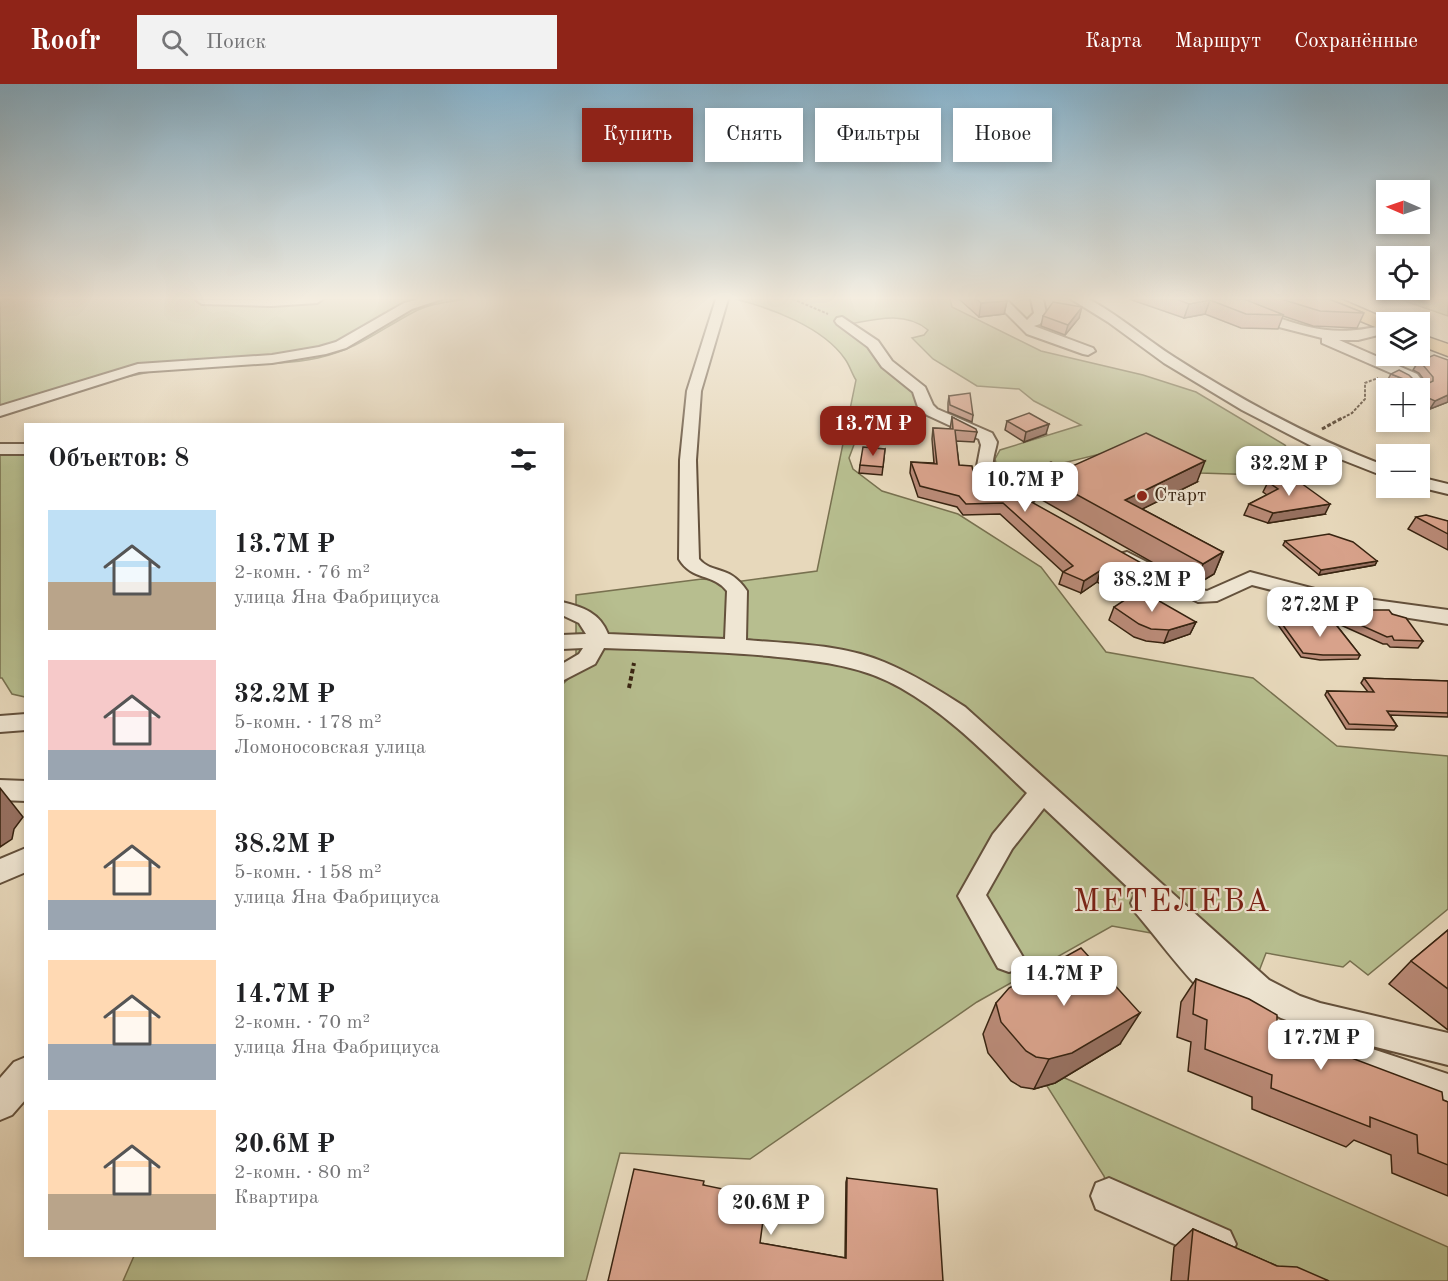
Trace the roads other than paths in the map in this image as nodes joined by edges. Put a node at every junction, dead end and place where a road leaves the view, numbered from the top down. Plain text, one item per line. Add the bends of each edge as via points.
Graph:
1 (297, 355) edge
2 (705, 355) edge
3 (881, 355) edge
4 (1162, 355) edge
5 (1360, 355) edge
6 (1413, 378) edge
7 (0, 411) edge
8 (0, 449) edge
9 (24, 449) edge
10 (1376, 468) edge
11 (1430, 485) edge
12 (1448, 489) edge
13 (1036, 506) edge
14 (1108, 547) edge
15 (564, 609) edge
16 (1448, 617) edge
17 (598, 641) junction
18 (564, 642) edge
19 (735, 646) junction
20 (564, 673) edge
21 (24, 722) edge
22 (0, 724) edge
23 (0, 790) edge
24 (24, 791) edge
25 (1043, 793) junction
26 (1076, 823) junction
27 (1009, 958) dead end
28 (1448, 1048) edge
29 (24, 1075) edge
30 (1448, 1091) edge
31 (0, 1102) edge
32 (1109, 1196) dead end
33 (1247, 1258) edge

1 - 7 street via 138,368
2 - 19 street via 694,391 688,460 689,559 701,571 723,576 737,591
3 - 13 street via 920,390 932,412 986,436 988,471
4 - 10 street via 1276,423
5 - 6 street
8 - 9 street
11 - 12 street
14 - 16 street via 1198,596 1210,597 1250,578 1338,601
15 - 17 street via 589,620 597,630
17 - 18 street
17 - 19 street
17 - 20 street via 587,659
19 - 25 street via 847,658 909,682 957,713
21 - 22 street
23 - 24 street
25 - 26 street
25 - 27 street via 1019,816 972,896
26 - 28 street via 1258,990 1320,1018
26 - 30 street via 1218,987 1249,1014 1288,1036
29 - 31 street
32 - 33 street

